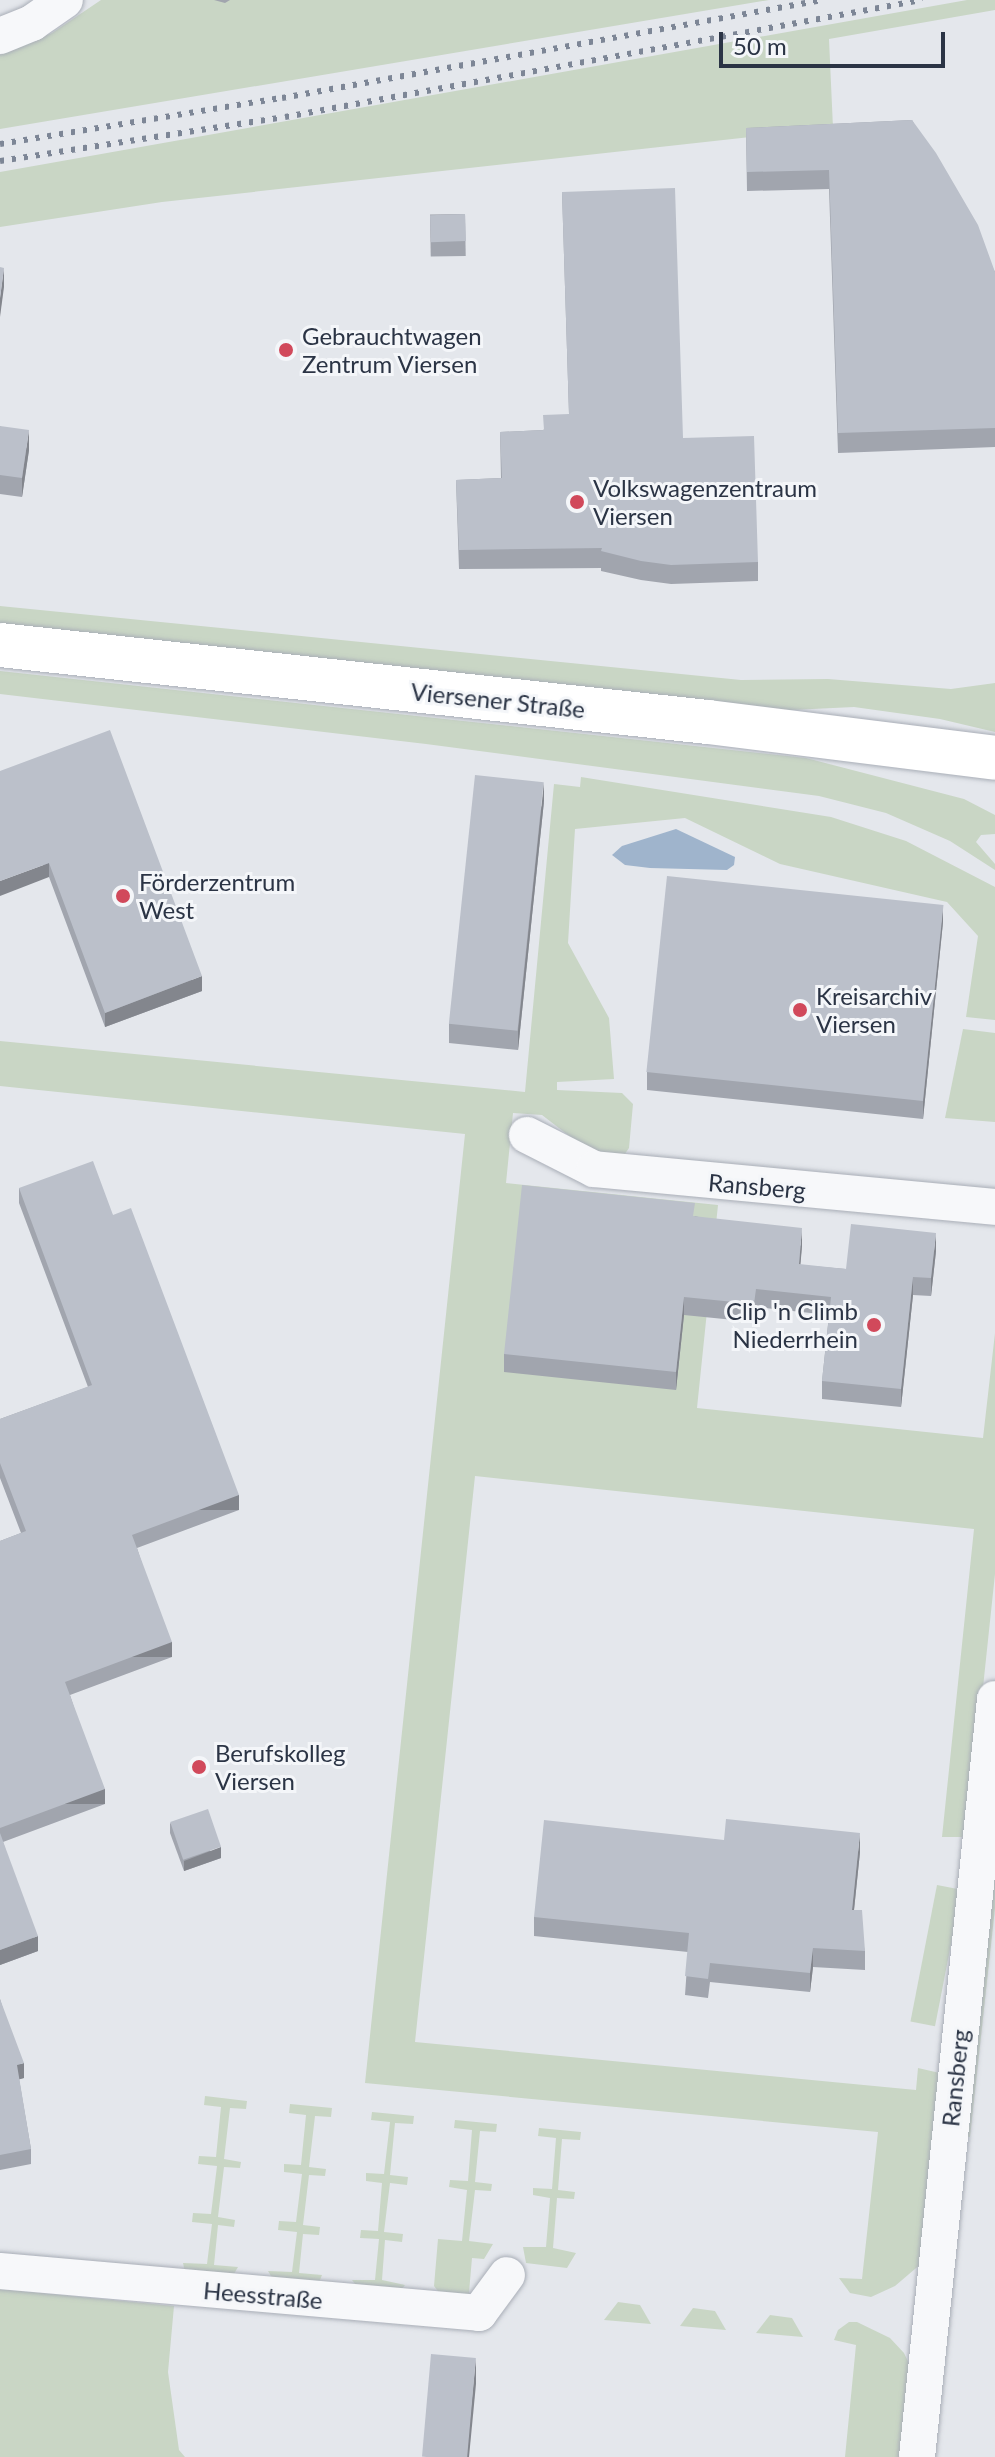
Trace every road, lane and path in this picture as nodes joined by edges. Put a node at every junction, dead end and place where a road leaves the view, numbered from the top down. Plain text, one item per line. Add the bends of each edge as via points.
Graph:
1 (65, 0) edge
2 (0, 36) edge
3 (0, 645) edge
4 (995, 758) edge
5 (527, 1135) dead end
6 (995, 1207) edge
7 (995, 1699) edge
8 (0, 2271) edge
9 (507, 2275) dead end
10 (917, 2457) edge

1 - 2 street via 32,23
3 - 4 main road, Viersener Straße
5 - 6 street, Ransberg via 594,1169
7 - 10 street, Ransberg
8 - 9 street, Heesstraße via 479,2313

